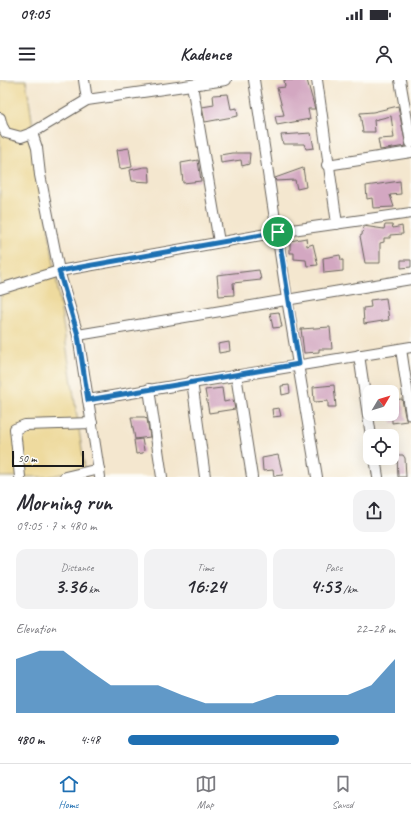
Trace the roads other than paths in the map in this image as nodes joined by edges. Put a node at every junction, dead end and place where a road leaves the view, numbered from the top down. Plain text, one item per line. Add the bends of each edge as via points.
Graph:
1 (84, 80) edge
2 (226, 80) edge
3 (254, 80) edge
4 (317, 80) edge
5 (400, 80) edge
6 (192, 85) junction
7 (87, 100) junction
8 (0, 118) edge
9 (3, 133) edge
10 (32, 133) junction
11 (411, 143) edge
12 (411, 152) edge
13 (327, 165) junction
14 (411, 213) edge
15 (337, 224) junction
16 (278, 232) junction
17 (219, 242) junction
18 (59, 271) junction
19 (411, 278) edge
20 (0, 289) edge
21 (287, 300) junction
22 (78, 335) junction
23 (411, 347) edge
24 (401, 348) junction
25 (359, 355) junction
26 (299, 364) junction
27 (236, 375) junction
28 (192, 382) junction
29 (149, 389) junction
30 (88, 400) junction
31 (411, 415) edge
32 (92, 423) junction
33 (371, 429) edge
34 (376, 465) edge
35 (100, 473) edge
36 (20, 477) edge
37 (65, 477) edge
38 (162, 477) edge
39 (205, 477) edge
40 (252, 477) edge
41 (317, 477) edge
42 (378, 477) edge

1 - 7 street
2 - 6 street
3 - 16 street
4 - 13 street
5 - 11 street
6 - 7 street
6 - 17 street
7 - 10 street
8 - 9 street
9 - 10 street via 21,137
10 - 18 street via 37,148
12 - 13 street
13 - 15 street
14 - 15 street
15 - 16 street
16 - 17 street
16 - 21 street
17 - 18 street
18 - 20 street
18 - 22 street
19 - 21 street
21 - 22 street
21 - 26 street
22 - 30 street
23 - 24 street
24 - 25 street
24 - 31 street
25 - 26 street
25 - 33 street
26 - 27 street
26 - 41 street
27 - 28 street
27 - 40 street
28 - 29 street
28 - 39 street
29 - 30 street
29 - 38 street
30 - 32 street
32 - 35 street
32 - 36 street via 25,426 15,429
34 - 42 street
35 - 37 street

